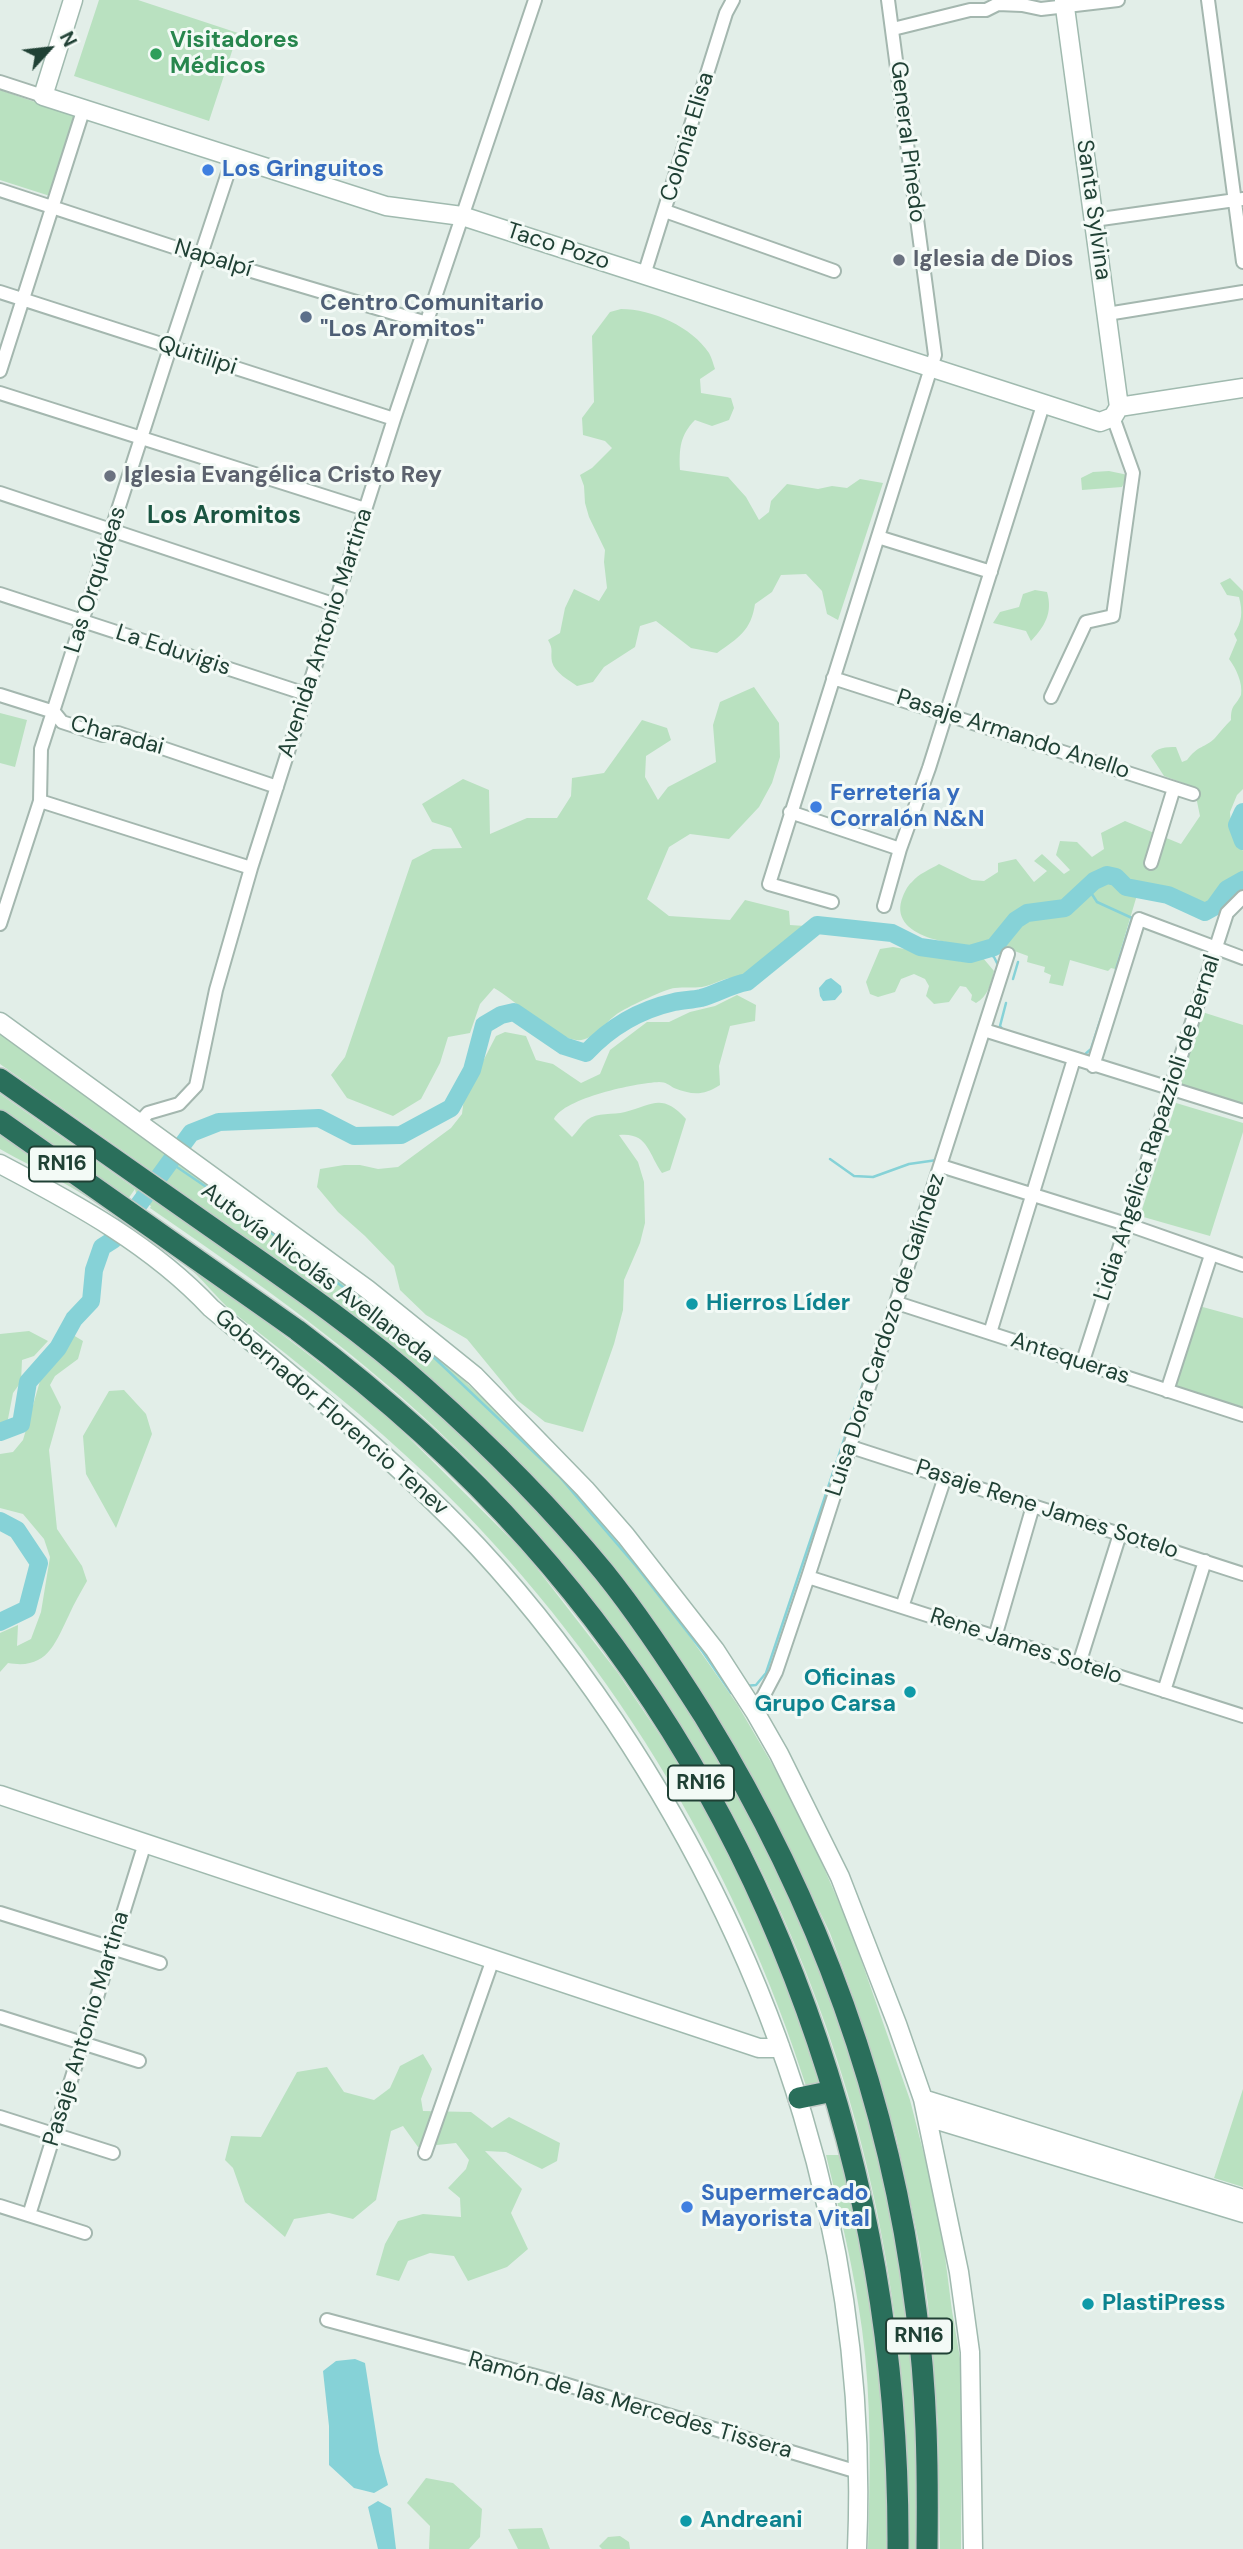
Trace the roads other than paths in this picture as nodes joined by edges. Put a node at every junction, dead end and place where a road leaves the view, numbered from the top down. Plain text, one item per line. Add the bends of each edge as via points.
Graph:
1 (73, 0) edge
2 (536, 0) edge
3 (733, 0) edge
4 (888, 0) edge
5 (1118, 0) edge
6 (1208, 0) edge
7 (1064, 4) edge
8 (892, 29) junction
9 (0, 82) edge
10 (43, 96) junction
11 (83, 111) junction
12 (233, 159) junction
13 (0, 190) edge
14 (1239, 199) edge
15 (53, 207) junction
16 (665, 211) junction
17 (462, 216) junction
18 (1094, 220) junction
19 (201, 256) junction
20 (1243, 262) edge
21 (834, 271) dead end
22 (644, 275) junction
23 (0, 292) edge
24 (1243, 292) edge
25 (23, 299) junction
26 (1107, 314) junction
27 (427, 323) junction
28 (170, 348) junction
29 (931, 366) junction
30 (0, 371) edge
31 (1243, 388) edge
32 (0, 393) edge
33 (1044, 402) junction
34 (1116, 412) junction
35 (394, 419) junction
36 (142, 437) junction
37 (0, 493) edge
38 (365, 509) junction
39 (112, 530) junction
40 (878, 537) junction
41 (991, 572) junction
42 (0, 594) edge
43 (336, 605) junction
44 (82, 621) junction
45 (833, 677) junction
46 (306, 694) junction
47 (0, 695) edge
48 (1051, 697) dead end
49 (54, 712) junction
50 (945, 712) junction
51 (277, 787) junction
52 (1174, 788) junction
53 (1193, 794) dead end
54 (40, 801) junction
55 (790, 812) junction
56 (900, 849) junction
57 (1151, 863) dead end
58 (251, 868) junction
59 (1243, 897) edge
60 (832, 902) dead end
61 (884, 906) dead end
62 (0, 925) edge
63 (1215, 948) junction
64 (1008, 954) dead end
65 (1243, 958) edge
66 (0, 1022) edge
67 (984, 1030) junction
68 (1074, 1059) junction
69 (1093, 1066) junction
70 (0, 1079) edge
71 (1170, 1088) junction
72 (1243, 1111) edge
73 (0, 1121) edge
74 (139, 1123) junction
75 (0, 1164) edge
76 (941, 1166) junction
77 (1032, 1195) junction
78 (1126, 1224) junction
79 (1211, 1255) junction
80 (1243, 1265) edge
81 (897, 1303) junction
82 (989, 1333) junction
83 (1082, 1364) junction
84 (1167, 1391) junction
85 (1243, 1415) edge
86 (851, 1447) junction
87 (945, 1477) junction
88 (1034, 1506) junction
89 (1120, 1534) junction
90 (1205, 1561) junction
91 (1243, 1574) edge
92 (808, 1577) junction
93 (902, 1607) junction
94 (995, 1637) junction
95 (1079, 1664) junction
96 (1164, 1691) junction
97 (755, 1712) junction
98 (1243, 1716) edge
99 (0, 1795) edge
100 (145, 1843) junction
101 (0, 1913) edge
102 (112, 1948) junction
103 (493, 1959) junction
104 (160, 1963) dead end
105 (0, 2017) edge
106 (82, 2043) junction
107 (780, 2046) junction
108 (139, 2061) dead end
109 (833, 2091) junction
110 (799, 2098) junction
111 (923, 2099) junction
112 (0, 2117) edge
113 (927, 2117) junction
114 (54, 2134) junction
115 (113, 2153) dead end
116 (425, 2153) dead end
117 (1147, 2177) junction
118 (1243, 2199) edge
119 (0, 2206) edge
120 (1243, 2213) edge
121 (29, 2215) junction
122 (85, 2233) dead end
123 (327, 2320) dead end
124 (858, 2472) junction
125 (857, 2549) edge
126 (898, 2549) edge
127 (927, 2549) edge
128 (973, 2549) edge

1 - 10 street
2 - 17 street, Avenida Antonio Martina
3 - 16 street, Colonia Elisa
4 - 8 street, General Pinedo
5 - 7 street
6 - 14 street
7 - 8 street via 1041,9 998,4
7 - 18 street, Santa Sylvina
8 - 29 street, General Pinedo via 935,355
9 - 10 street, Taco Pozo
10 - 11 street, Taco Pozo
11 - 12 street, Taco Pozo
11 - 15 street
12 - 17 street, Taco Pozo via 386,206
12 - 19 street, Las Orquídeas
13 - 15 street, Napalpí
14 - 18 street
14 - 20 street
15 - 19 street, Napalpí
15 - 25 street
16 - 21 street
16 - 22 street, Colonia Elisa
17 - 22 street, Taco Pozo
17 - 27 street, Avenida Antonio Martina
18 - 26 street, Santa Sylvina
19 - 27 street, Napalpí
19 - 28 street, Las Orquídeas
22 - 29 street, Taco Pozo
23 - 25 street, Quitilipi
24 - 26 street
25 - 28 street, Quitilipi
25 - 30 street
26 - 34 street, Santa Sylvina
27 - 35 street, Avenida Antonio Martina
28 - 35 street, Quitilipi
28 - 36 street, Las Orquídeas
29 - 33 street, Taco Pozo
29 - 40 street, General Pinedo
31 - 34 street, Taco Pozo
32 - 36 street
33 - 34 street, Taco Pozo via 1100,422
33 - 41 street
34 - 48 street via 1133,472 1113,616 1086,622
35 - 38 street, Avenida Antonio Martina
36 - 38 street
36 - 39 street, Las Orquídeas
37 - 39 street
38 - 43 street, Avenida Antonio Martina
39 - 43 street
39 - 44 street, Las Orquídeas
40 - 41 street
40 - 45 street, General Pinedo
41 - 50 street
42 - 44 street, La Eduvigis
43 - 46 street, Avenida Antonio Martina
44 - 46 street, La Eduvigis
44 - 49 street, Las Orquídeas
45 - 50 street, Pasaje Armando Anello
45 - 55 street, General Pinedo
46 - 51 street, Avenida Antonio Martina
47 - 49 street, Charadai
49 - 51 street, Charadai via 62,722 102,735 118,733
49 - 54 street, Las Orquídeas via 41,749
50 - 52 street, Pasaje Armando Anello
50 - 56 street
51 - 58 street, Avenida Antonio Martina
52 - 53 street, Pasaje Armando Anello
52 - 57 street
54 - 58 street
54 - 62 street, Las Orquídeas
55 - 56 street
55 - 60 street, General Pinedo via 769,884
56 - 61 street
58 - 74 street, Avenida Antonio Martina via 216,990 196,1086 179,1104 148,1113
59 - 63 street, Lidia Angélica Rapazzioli de Bernal via 1227,913
63 - 65 street
63 - 69 street via 1139,919
63 - 71 street, Lidia Angélica Rapazzioli de Bernal
64 - 67 street, Luisa Dora Cardozo de Galíndez
66 - 74 street
67 - 68 street
67 - 76 street, Luisa Dora Cardozo de Galíndez
68 - 69 street
68 - 77 street
69 - 71 street
70 - 127 highway, Autovía Nicolás Avellaneda / RN16 via 304,1292 421,1385 561,1521 624,1597 681,1681 744,1783 794,1882 834,1976 865,2069 910,2264 921,2350
71 - 72 street
71 - 78 street, Lidia Angélica Rapazzioli de Bernal
73 - 109 highway, RN16 via 318,1346 395,1410 502,1512 567,1586 652,1704 721,1818 791,1968
74 - 97 street via 388,1305 475,1376 626,1536 708,1641
75 - 107 street, Gobernador Florencio Tenev via 112,1226 188,1283 211,1308 371,1442 460,1528 586,1678 635,1752 691,1846 755,1979
76 - 77 street
76 - 81 street, Luisa Dora Cardozo de Galíndez
77 - 78 street
77 - 82 street
78 - 79 street
78 - 83 street, Lidia Angélica Rapazzioli de Bernal
79 - 80 street
79 - 84 street
81 - 82 street, Antequeras
81 - 86 street, Luisa Dora Cardozo de Galíndez
82 - 83 street, Antequeras
83 - 84 street, Antequeras
84 - 85 street, Antequeras
86 - 87 street, Pasaje Rene James Sotelo
86 - 92 street, Luisa Dora Cardozo de Galíndez
87 - 88 street, Pasaje Rene James Sotelo
87 - 93 street
88 - 89 street, Pasaje Rene James Sotelo
88 - 94 street
89 - 90 street, Pasaje Rene James Sotelo
89 - 95 street
90 - 91 street, Pasaje Rene James Sotelo
90 - 96 street
92 - 93 street, Rene James Sotelo
92 - 97 street, Luisa Dora Cardozo de Galíndez via 776,1672
93 - 94 street, Rene James Sotelo
94 - 95 street, Rene James Sotelo
95 - 96 street, Rene James Sotelo
96 - 98 street, Rene James Sotelo
97 - 111 street via 840,1877
99 - 100 street
100 - 102 street, Pasaje Antonio Martina
100 - 103 street
101 - 102 street
102 - 104 street
102 - 106 street, Pasaje Antonio Martina
103 - 107 street via 759,2048
103 - 116 street
105 - 106 street
106 - 108 street
106 - 114 street, Pasaje Antonio Martina
107 - 110 street, Gobernador Florencio Tenev
109 - 110 highway
109 - 126 highway, RN16 via 872,2244 883,2314 895,2431
110 - 124 street, Gobernador Florencio Tenev via 840,2268 853,2353
111 - 113 street
111 - 117 street
112 - 114 street
113 - 117 street
113 - 128 street via 959,2272 970,2352
114 - 115 street
114 - 121 street, Pasaje Antonio Martina
117 - 118 street
117 - 120 street
119 - 121 street
121 - 122 street
123 - 124 street, Ramón de las Mercedes Tissera via 554,2381
124 - 125 street, Gobernador Florencio Tenev

